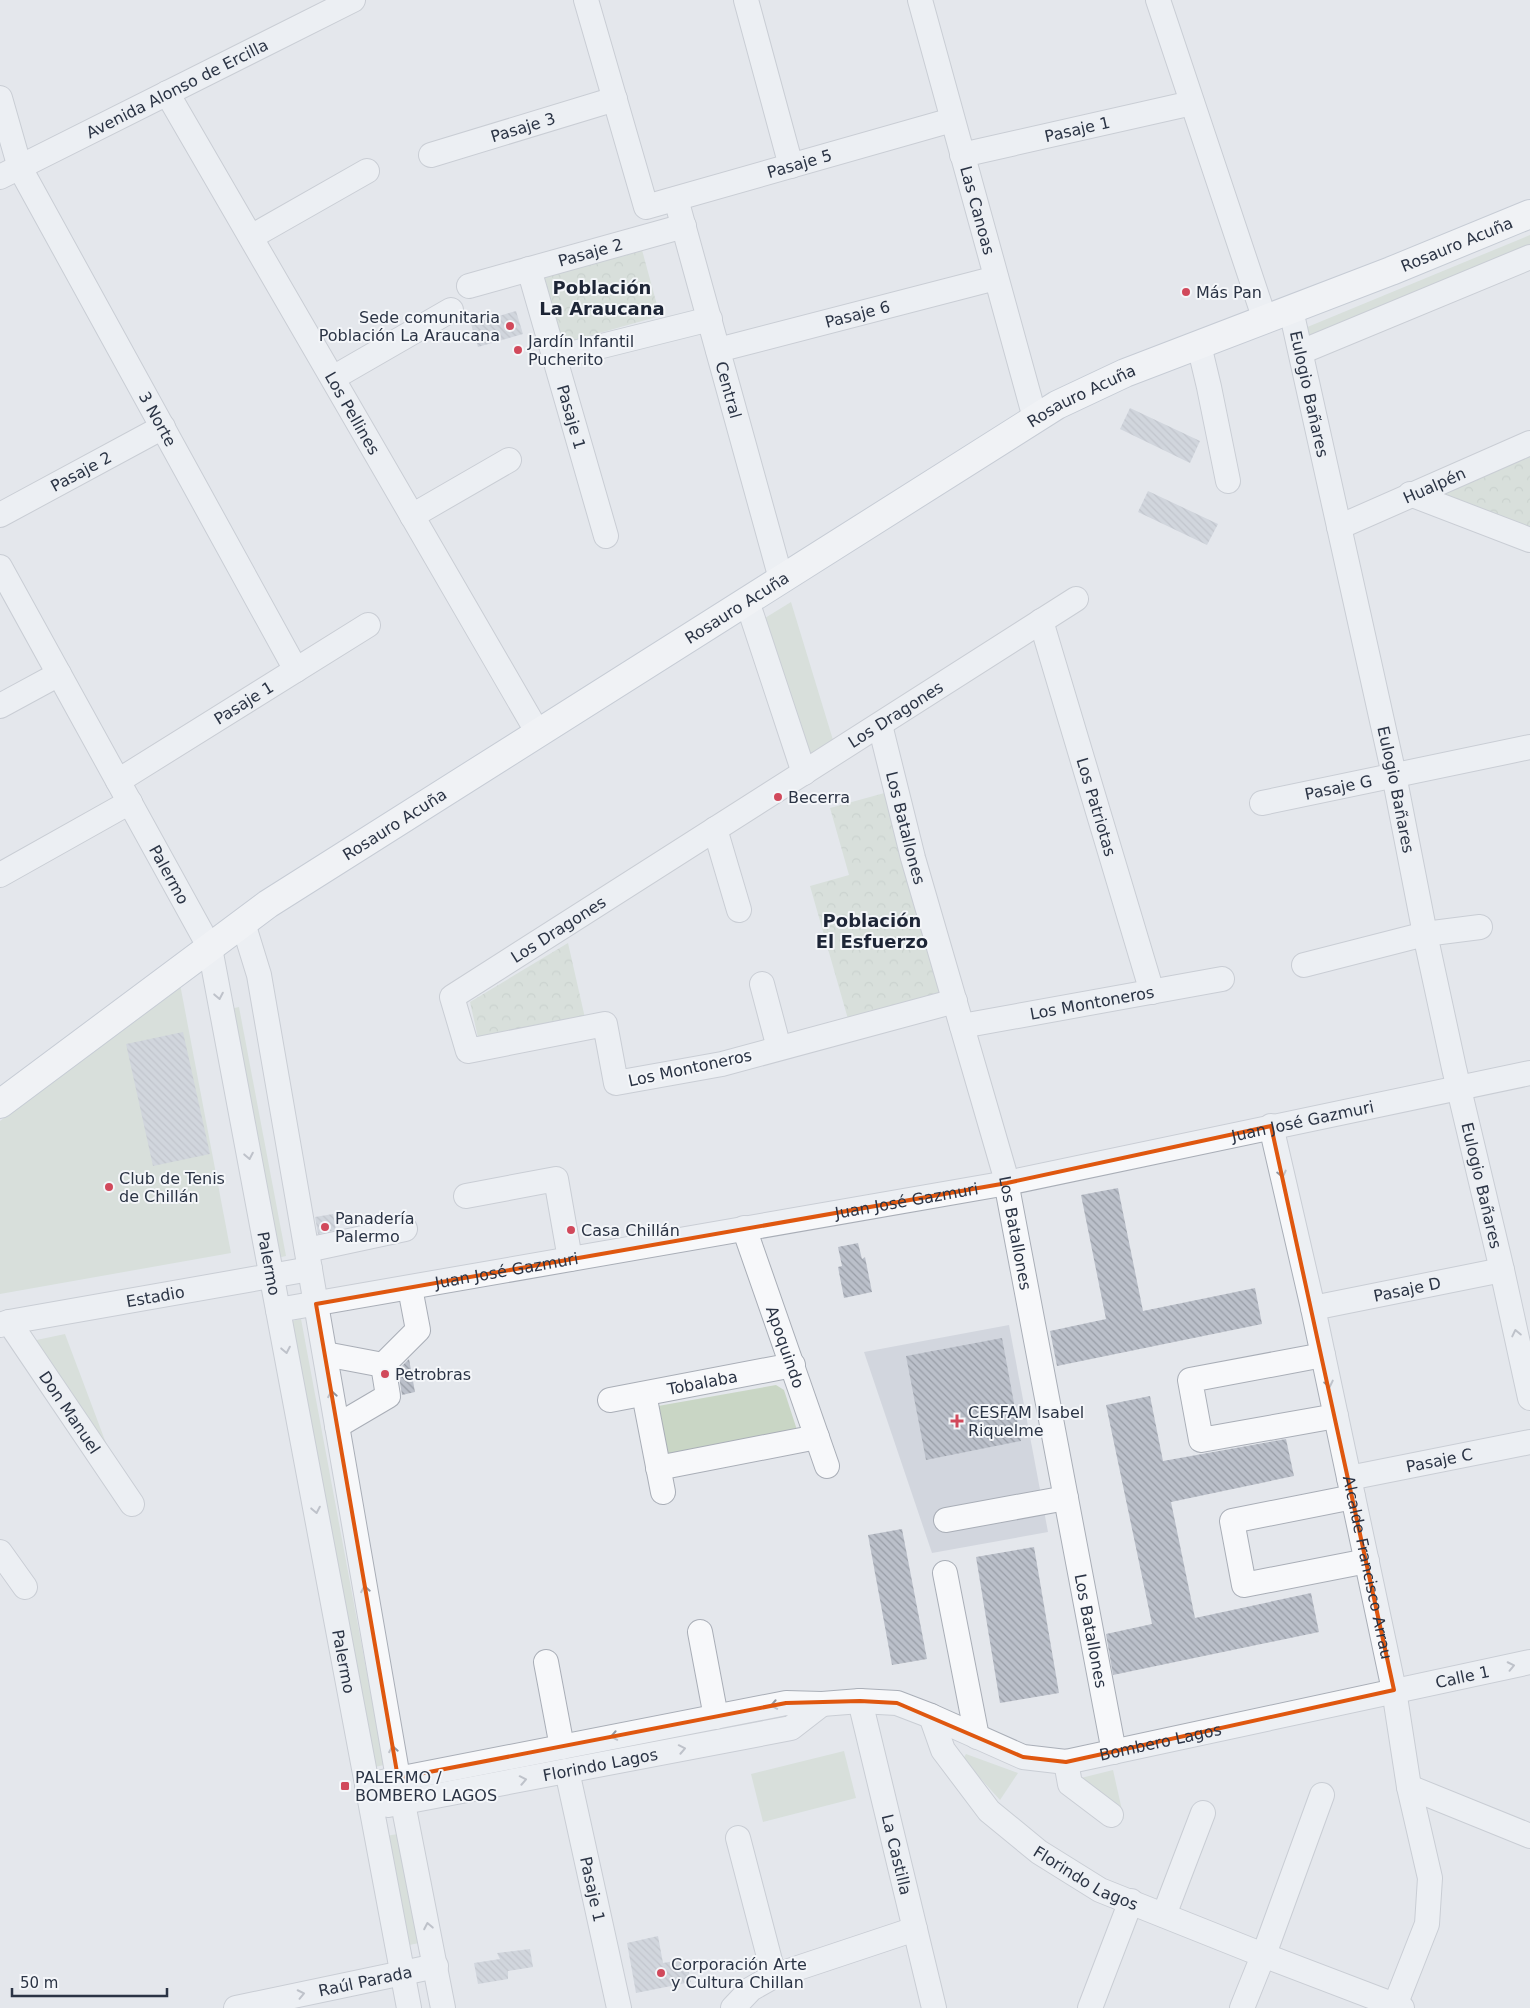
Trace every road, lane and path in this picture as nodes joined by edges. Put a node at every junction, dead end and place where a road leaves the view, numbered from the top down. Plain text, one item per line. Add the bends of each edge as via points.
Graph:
1 (353, 0) edge
2 (586, 0) edge
3 (746, 0) edge
4 (920, 0) edge
5 (1158, 0) edge
6 (167, 93) junction
7 (0, 98) edge
8 (615, 99) junction
9 (1192, 103) junction
10 (952, 120) junction
11 (431, 155) dead end
12 (962, 155) junction
13 (791, 166) junction
14 (367, 171) dead end
15 (10, 173) edge
16 (676, 198) junction
17 (1530, 214) edge
18 (684, 226) junction
19 (251, 237) junction
20 (1530, 257) edge
21 (529, 270) junction
22 (996, 278) junction
23 (469, 286) dead end
24 (451, 310) dead end
25 (1291, 310) junction
26 (710, 318) junction
27 (1265, 320) junction
28 (1199, 345) junction
29 (718, 350) junction
30 (1301, 352) junction
31 (554, 358) junction
32 (332, 378) junction
33 (1035, 418) junction
34 (163, 428) junction
35 (1530, 443) edge
36 (509, 460) dead end
37 (1228, 481) dead end
38 (1410, 494) junction
39 (0, 515) edge
40 (412, 516) junction
41 (1339, 527) junction
42 (606, 536) dead end
43 (1530, 540) edge
44 (0, 567) edge
45 (782, 579) junction
46 (1076, 600) dead end
47 (747, 601) junction
48 (1041, 621) junction
49 (368, 625) dead end
50 (296, 670) junction
51 (59, 674) junction
52 (0, 706) edge
53 (880, 725) junction
54 (538, 733) junction
55 (1530, 747) edge
56 (804, 773) junction
57 (1394, 776) junction
58 (118, 781) junction
59 (130, 802) junction
60 (1262, 803) dead end
61 (715, 829) junction
62 (0, 875) edge
63 (739, 910) dead end
64 (243, 923) junction
65 (1480, 927) dead end
66 (1425, 934) junction
67 (210, 948) junction
68 (1304, 965) dead end
69 (1222, 979) dead end
70 (762, 984) dead end
71 (1152, 992) junction
72 (452, 997) joint
73 (955, 1001) junction
74 (962, 1026) junction
75 (779, 1048) junction
76 (1530, 1073) edge
77 (1458, 1088) junction
78 (0, 1104) edge
79 (1270, 1126) junction
80 (1007, 1183) junction
81 (466, 1196) dead end
82 (744, 1228) junction
83 (405, 1229) dead end
84 (308, 1260) junction
85 (570, 1260) junction
86 (1502, 1270) junction
87 (272, 1275) junction
88 (410, 1288) junction
89 (316, 1304) junction
90 (1313, 1308) junction
91 (278, 1310) junction
92 (4, 1323) edge
93 (325, 1354) junction
94 (1323, 1356) junction
95 (383, 1365) junction
96 (793, 1365) junction
97 (644, 1394) junction
98 (1530, 1398) edge
99 (610, 1400) dead end
100 (1336, 1416) junction
101 (337, 1426) junction
102 (817, 1437) junction
103 (1530, 1442) edge
104 (827, 1466) dead end
105 (658, 1468) junction
106 (1351, 1487) junction
107 (663, 1492) dead end
108 (1066, 1498) junction
109 (132, 1504) dead end
110 (946, 1520) dead end
111 (0, 1552) edge
112 (1367, 1561) junction
113 (945, 1573) dead end
114 (25, 1587) dead end
115 (700, 1632) dead end
116 (546, 1662) dead end
117 (1530, 1662) edge
118 (1394, 1690) junction
119 (860, 1701) junction
120 (822, 1704) junction
121 (931, 1716) junction
122 (716, 1717) junction
123 (978, 1737) junction
124 (562, 1746) junction
125 (1114, 1752) junction
126 (1066, 1762) junction
127 (567, 1771) junction
128 (398, 1778) junction
129 (367, 1785) junction
130 (1409, 1787) junction
131 (1322, 1795) dead end
132 (403, 1802) junction
133 (372, 1809) junction
134 (1203, 1813) dead end
135 (1111, 1815) dead end
136 (1530, 1836) edge
137 (738, 1838) dead end
138 (1131, 1902) junction
139 (1164, 1915) junction
140 (915, 1929) junction
141 (1262, 1955) junction
142 (436, 1966) junction
143 (403, 1973) junction
144 (774, 1976) junction
145 (1397, 2007) edge
146 (236, 2008) edge
147 (409, 2008) edge
148 (443, 2008) edge
149 (619, 2008) edge
150 (733, 2008) edge
151 (934, 2008) edge
152 (1090, 2008) edge
153 (1242, 2008) edge

1 - 6 street, Avenida Alonso de Ercilla
2 - 8 street
3 - 13 street
4 - 10 street, Las Canoas
5 - 9 street
6 - 15 street, Avenida Alonso de Ercilla
6 - 19 street, Los Pellines
7 - 15 street, 3 Norte
8 - 11 street, Pasaje 3
8 - 16 street, Pasaje 5 via 646,207
9 - 12 street, Pasaje 1
9 - 27 street
10 - 12 street, Las Canoas
10 - 13 street, Pasaje 5
12 - 22 street, Las Canoas
13 - 16 street, Pasaje 5
14 - 19 street
15 - 34 street, 3 Norte
16 - 18 street, Central
17 - 25 main road, Rosauro Acuña
18 - 21 street, Pasaje 2
18 - 26 street, Central
19 - 32 street, Los Pellines
20 - 30 street
21 - 23 street, Pasaje 2
21 - 31 street, Pasaje 1
22 - 29 street, Pasaje 6
22 - 33 street, Las Canoas
24 - 32 street
25 - 27 main road, Rosauro Acuña
25 - 30 street, Eulogio Bañares
26 - 29 street, Central
26 - 31 street
27 - 28 main road, Rosauro Acuña
28 - 33 main road, Rosauro Acuña via 1094,386
28 - 37 street
29 - 45 street, Central
30 - 41 street, Eulogio Bañares
31 - 42 street, Pasaje 1
32 - 40 street, Los Pellines
33 - 45 main road, Rosauro Acuña
34 - 39 street, Pasaje 2
34 - 50 street, 3 Norte
35 - 38 street, Hualpén
36 - 40 street
38 - 41 street, Hualpén
38 - 43 street
40 - 54 street, Los Pellines
41 - 57 street, Eulogio Bañares
44 - 51 street, Palermo
45 - 47 main road, Rosauro Acuña
46 - 48 street, Los Dragones
47 - 54 main road, Rosauro Acuña
47 - 56 street
48 - 53 street, Los Dragones
48 - 71 street, Los Patriotas
49 - 50 street, Pasaje 1
50 - 58 street, Pasaje 1
51 - 52 street
51 - 58 street, Palermo
53 - 56 street, Los Dragones
53 - 73 street, Los Batallones
54 - 64 main road, Rosauro Acuña via 298,884
55 - 57 street, Pasaje G
56 - 61 street, Los Dragones
57 - 60 street, Pasaje G
57 - 66 street, Eulogio Bañares
58 - 59 street, Palermo
59 - 62 street
59 - 67 street, Palermo
61 - 63 street
61 - 72 street, Los Dragones
64 - 67 main road, Rosauro Acuña
64 - 84 street, Palermo via 259,975
65 - 66 street
66 - 68 street
66 - 77 street, Eulogio Bañares
67 - 78 main road, Rosauro Acuña
67 -> 87 street, Palermo
69 - 71 street, Los Montoneros
70 - 75 street
71 - 74 street, Los Montoneros
72 - 75 street, Los Montoneros via 468,1051 605,1024 616,1083 722,1064
73 - 74 street, Los Batallones
73 - 75 street, Los Montoneros
74 - 80 street, Los Batallones
76 - 77 street, Juan José Gazmuri
77 - 79 street, Juan José Gazmuri
77 - 86 street, Eulogio Bañares
79 - 80 street, Juan José Gazmuri
79 -> 90 street, Alcalde Francisco Arrau
80 - 82 street, Juan José Gazmuri
80 - 108 street, Los Batallones
81 - 85 street via 556,1179
82 - 85 street, Juan José Gazmuri
82 - 96 street, Apoquindo
83 - 84 street
84 - 87 street, Estadio
84 - 89 street, Palermo
85 - 88 street, Juan José Gazmuri
86 - 90 street, Pasaje D
98 -> 86 street, Eulogio Bañares
87 - 91 street, Palermo
87 - 92 street, Estadio
88 - 89 street, Juan José Gazmuri
88 - 95 street via 418,1330
89 - 91 street, Juan José Gazmuri
89 - 93 street, Palermo
90 - 94 street, Alcalde Francisco Arrau
91 -> 129 street, Palermo
92 - 109 street, Don Manuel
93 - 95 street
101 -> 93 street, Palermo
94 -> 100 street, Alcalde Francisco Arrau
94 - 100 street via 1190,1380 1201,1440
95 - 101 street via 388,1396
96 - 97 street, Tobalaba
96 - 102 street, Apoquindo
97 - 99 street, Tobalaba
97 - 105 street
100 - 106 street, Alcalde Francisco Arrau
128 -> 101 street, Palermo
102 - 104 street, Apoquindo
102 - 105 street
103 - 106 street, Pasaje C
105 - 107 street
106 - 112 street, Alcalde Francisco Arrau
106 - 112 street, Pasaje C via 1232,1521 1244,1585
108 - 110 street
108 - 125 street, Los Batallones
111 - 114 street
112 - 118 street, Alcalde Francisco Arrau
113 - 123 street
115 - 122 street
116 - 124 street
118 -> 117 street, Calle 1
118 - 125 street, Bombero Lagos
118 - 130 street, Alcalde Francisco Arrau
119 - 120 street, Florindo Lagos
119 - 121 street, Florindo Lagos via 896,1703
119 - 140 street, La Castilla
120 -> 122 street, Florindo Lagos via 786,1703
127 -> 120 street, Florindo Lagos via 792,1728
121 - 123 street, Bombero Lagos
121 - 138 street, Florindo Lagos via 943,1750 989,1811 1039,1852 1100,1890
122 -> 124 street, Florindo Lagos
123 - 126 street, Bombero Lagos via 1023,1757
124 - 128 street, Florindo Lagos
125 - 126 street, Bombero Lagos
126 - 135 street via 1070,1784
132 -> 127 street, Florindo Lagos
127 - 149 street, Pasaje 1
128 - 129 street, Florindo Lagos
128 - 132 street, Palermo
129 - 133 street, Palermo
130 - 136 street
130 - 145 street, Alcalde Francisco Arrau via 1430,1878 1427,1924
131 - 141 street
132 - 133 street, Florindo Lagos
142 -> 132 street, Palermo
133 - 143 street, Palermo
134 - 139 street
137 - 144 street
138 - 139 street, Florindo Lagos
138 - 152 street
139 - 141 street, Florindo Lagos
140 - 144 street
140 - 151 street, La Castilla
141 - 145 street, Florindo Lagos
141 - 153 street
142 - 143 street, Raúl Parada
142 - 148 street, Palermo
146 -> 143 street, Raúl Parada
143 - 147 street, Palermo
144 - 150 street via 751,1989

